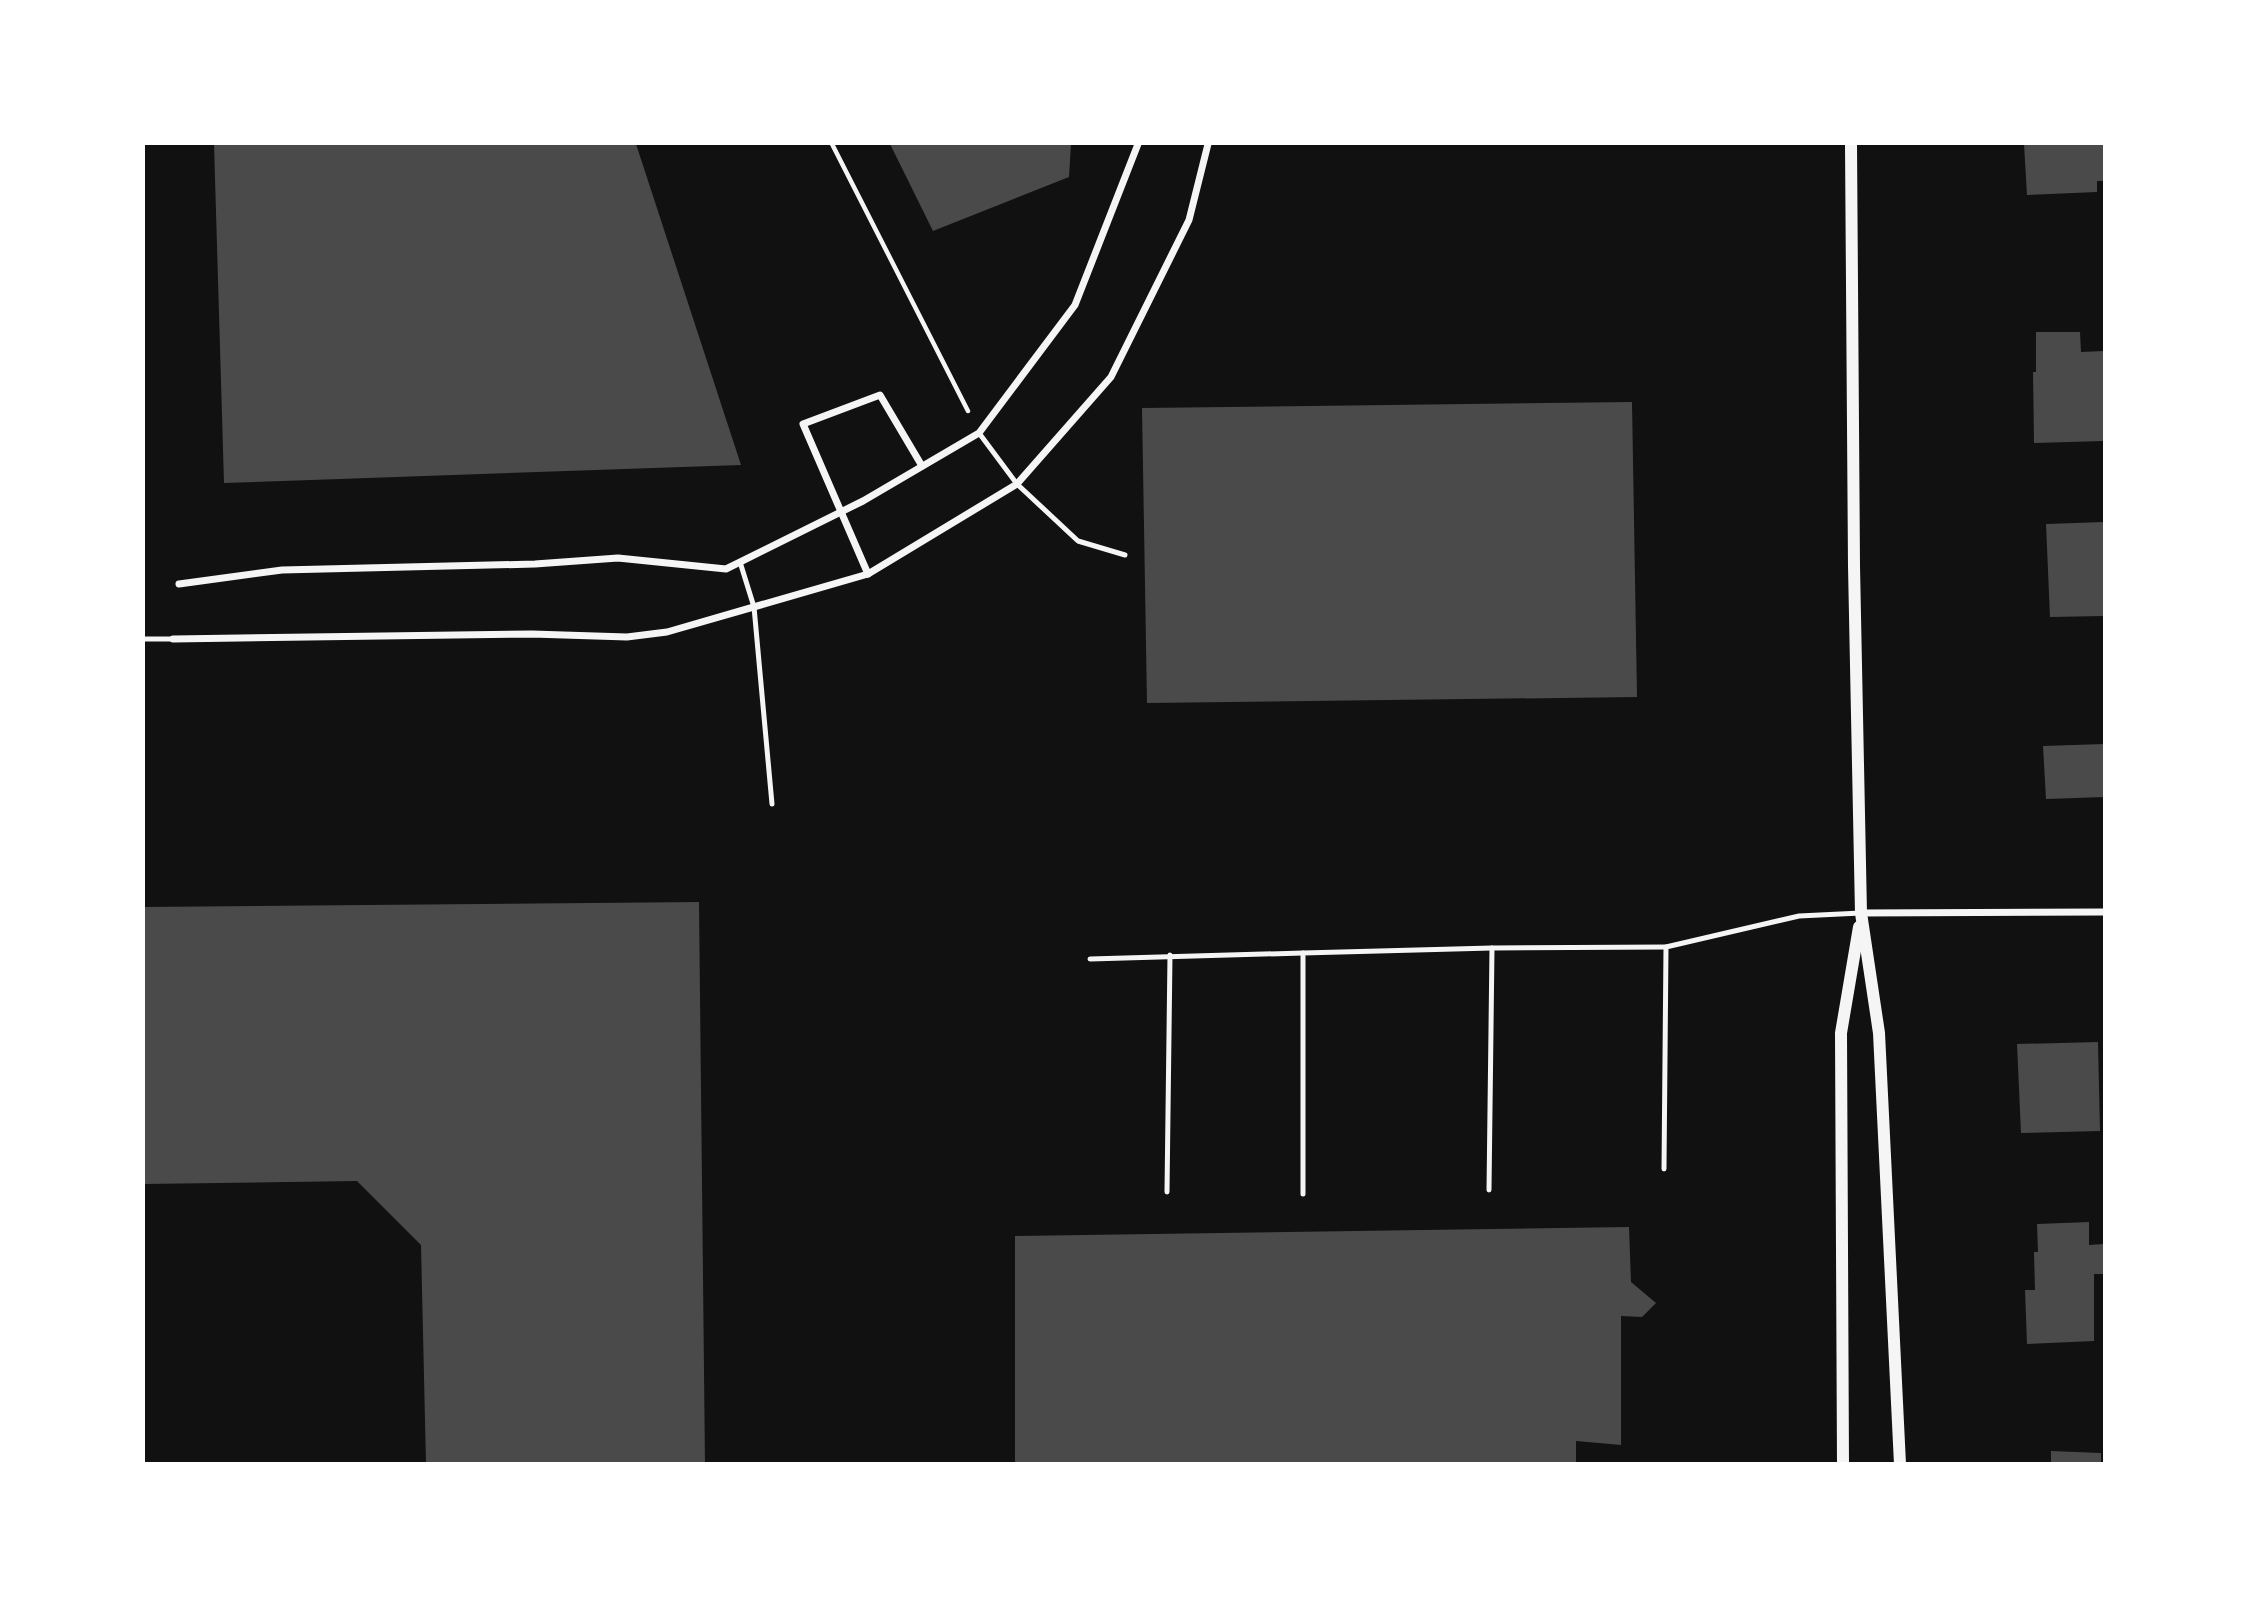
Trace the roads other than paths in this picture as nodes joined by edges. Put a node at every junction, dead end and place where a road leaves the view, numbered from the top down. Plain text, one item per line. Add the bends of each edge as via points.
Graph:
1 (1138, 144) edge
2 (1208, 144) edge
3 (1851, 144) edge
4 (979, 433) junction
5 (922, 466) junction
6 (1017, 484) junction
7 (841, 512) junction
8 (1125, 555) dead end
9 (740, 562) junction
10 (868, 574) junction
11 (179, 584) dead end
12 (754, 607) junction
13 (144, 639) edge
14 (173, 639) joint
15 (772, 804) dead end
16 (1861, 912) junction
17 (2105, 912) edge
18 (1667, 947) junction
19 (1492, 948) junction
20 (1303, 953) junction
21 (1170, 955) junction
22 (1090, 959) dead end
23 (1664, 1168) dead end
24 (1489, 1190) dead end
25 (1167, 1192) dead end
26 (1303, 1195) dead end
27 (1843, 1464) edge
28 (1900, 1464) edge

1 - 4 street via 1075,305
2 - 6 street via 1189,220 1111,377
3 - 16 street
4 - 5 street
4 - 6 lane
5 - 7 street
5 - 7 street via 880,395 803,424
6 - 8 lane via 1078,541
6 - 10 street
7 - 9 street
7 - 10 street
9 - 11 street via 726,569 618,558 345,567
9 - 12 lane
10 - 12 street
12 - 14 street via 667,632 627,637
12 - 15 lane
13 - 14 lane
16 - 17 street
16 - 18 lane via 1799,916
16 - 27 street via 1841,1033
16 - 28 street via 1879,1033
18 - 19 lane
18 - 23 lane
19 - 20 lane
19 - 24 lane
20 - 21 lane
20 - 26 lane
21 - 22 lane
21 - 25 lane

